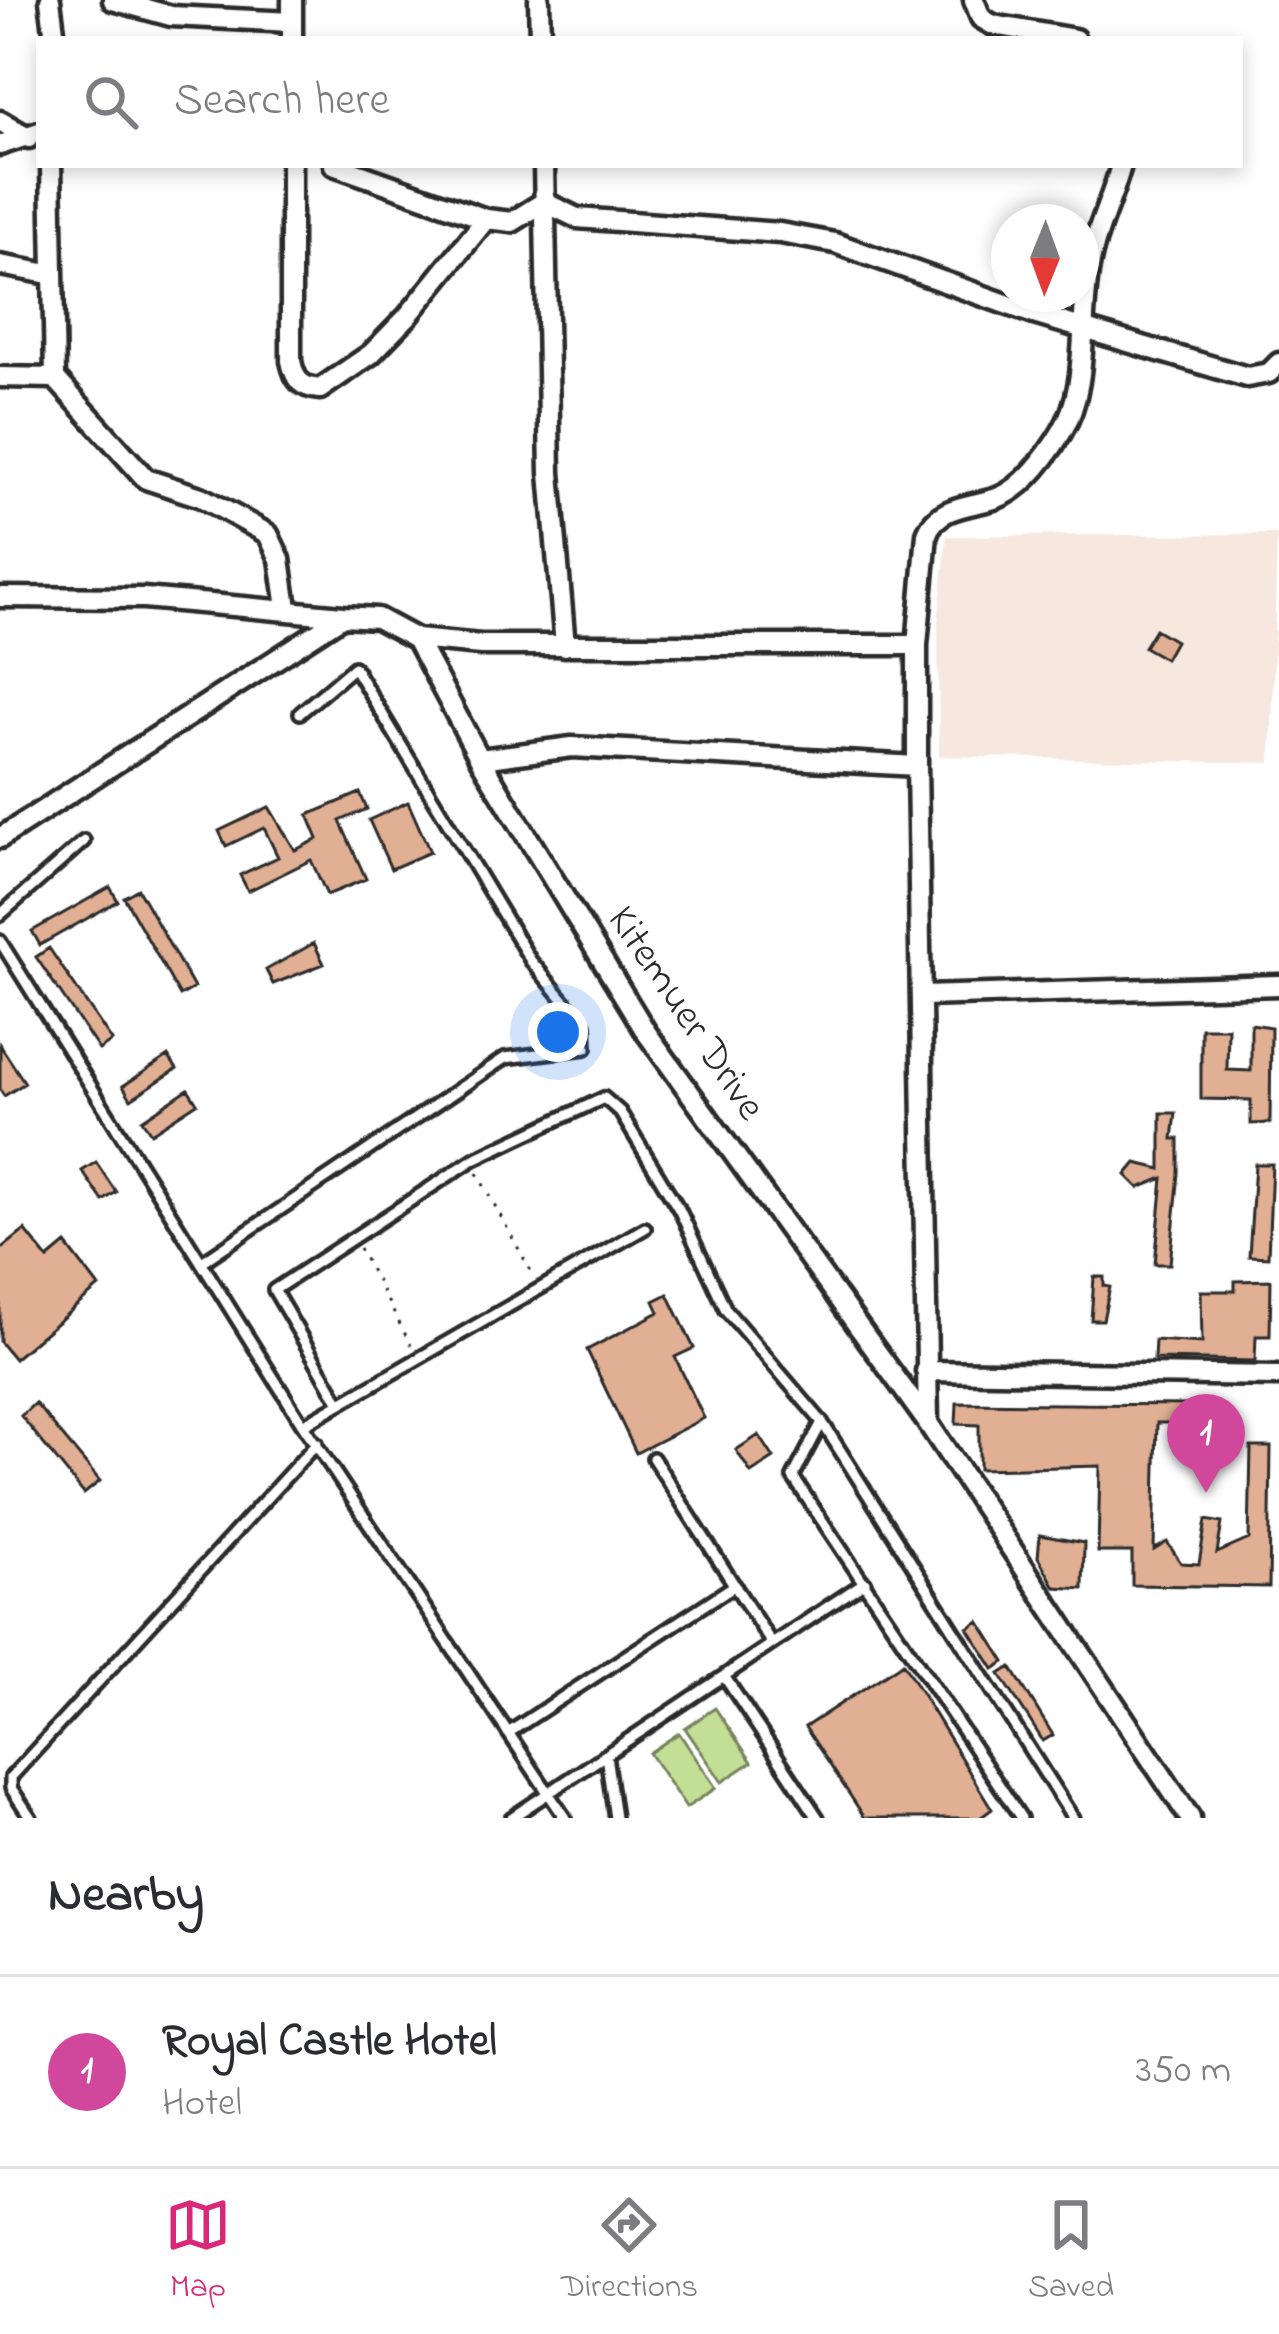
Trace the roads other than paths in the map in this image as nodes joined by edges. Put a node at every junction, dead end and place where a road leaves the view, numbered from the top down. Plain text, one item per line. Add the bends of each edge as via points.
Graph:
1 (50, 0) edge
2 (113, 0) edge
3 (292, 0) edge
4 (538, 0) edge
5 (974, 0) edge
6 (292, 31) edge
7 (55, 36) edge
8 (540, 36) edge
9 (1057, 36) edge
10 (0, 121) edge
11 (34, 135) edge
12 (0, 145) edge
13 (51, 168) edge
14 (291, 168) edge
15 (342, 168) edge
16 (544, 168) edge
17 (1120, 168) edge
18 (544, 202) junction
19 (486, 219) junction
20 (0, 265) edge
21 (49, 274) junction
22 (1082, 326) junction
23 (1279, 363) edge
24 (0, 377) edge
25 (55, 378) junction
26 (0, 597) edge
27 (287, 608) junction
28 (343, 616) junction
29 (416, 639) junction
30 (916, 645) junction
31 (565, 646) junction
32 (300, 713) dead end
33 (480, 759) junction
34 (916, 766) junction
35 (0, 838) edge
36 (84, 841) dead end
37 (0, 915) edge
38 (0, 940) edge
39 (1279, 985) edge
40 (923, 996) junction
41 (645, 1228) dead end
42 (202, 1262) junction
43 (926, 1371) junction
44 (1279, 1376) edge
45 (340, 1403) junction
46 (822, 1422) junction
47 (928, 1423) junction
48 (303, 1425) junction
49 (317, 1443) junction
50 (652, 1458) dead end
51 (865, 1582) junction
52 (735, 1586) junction
53 (772, 1644) junction
54 (724, 1676) junction
55 (508, 1732) junction
56 (606, 1755) junction
57 (0, 1762) edge
58 (11, 1777) junction
59 (548, 1793) junction
60 (31, 1818) edge
61 (511, 1818) edge
62 (565, 1818) edge
63 (615, 1818) edge
64 (818, 1818) edge
65 (1021, 1818) edge
66 (1073, 1818) edge
67 (1190, 1818) edge

1 - 7 street
2 - 6 street
3 - 6 street
4 - 8 street
5 - 9 street via 993,25
10 - 11 street
11 - 12 street
13 - 21 street
14 - 19 street via 291,361 304,387 320,389 371,353
15 - 19 street
16 - 18 street
17 - 22 street via 1091,255
18 - 19 street via 512,222
18 - 22 street via 577,218 835,243
18 - 31 street via 550,473
20 - 21 street
21 - 25 street
22 - 23 street via 1247,377
22 - 30 street via 1076,404 1042,460 1000,497 968,502 930,525
24 - 25 street
25 - 27 street via 146,479 201,497 268,534
26 - 27 street
27 - 28 street
28 - 29 street via 377,618
28 - 35 street
29 - 31 street
29 - 33 street, Kitemuer Drive
30 - 31 street
30 - 34 street
32 - 42 lane via 353,667 531,961 584,1025 586,1048 506,1058
33 - 34 street via 572,747
33 - 47 street, Kitemuer Drive via 646,1032
34 - 40 street
36 - 37 lane
38 - 42 lane
39 - 40 street
40 - 43 street
41 - 45 lane
42 - 48 lane
43 - 44 street
43 - 47 street
45 - 46 lane via 274,1290 470,1161 604,1098 680,1211 726,1310
45 - 48 lane
46 - 51 lane via 793,1477
46 - 66 lane
47 - 67 street, Kitemuer Drive
48 - 49 lane
49 - 55 lane
49 - 58 lane
50 - 52 lane
51 - 53 lane
51 - 65 lane
52 - 53 lane
52 - 55 lane
53 - 54 lane
54 - 56 lane
54 - 64 lane
55 - 59 lane
56 - 59 lane
56 - 63 lane
57 - 58 lane
58 - 60 lane
59 - 61 lane
59 - 62 lane

